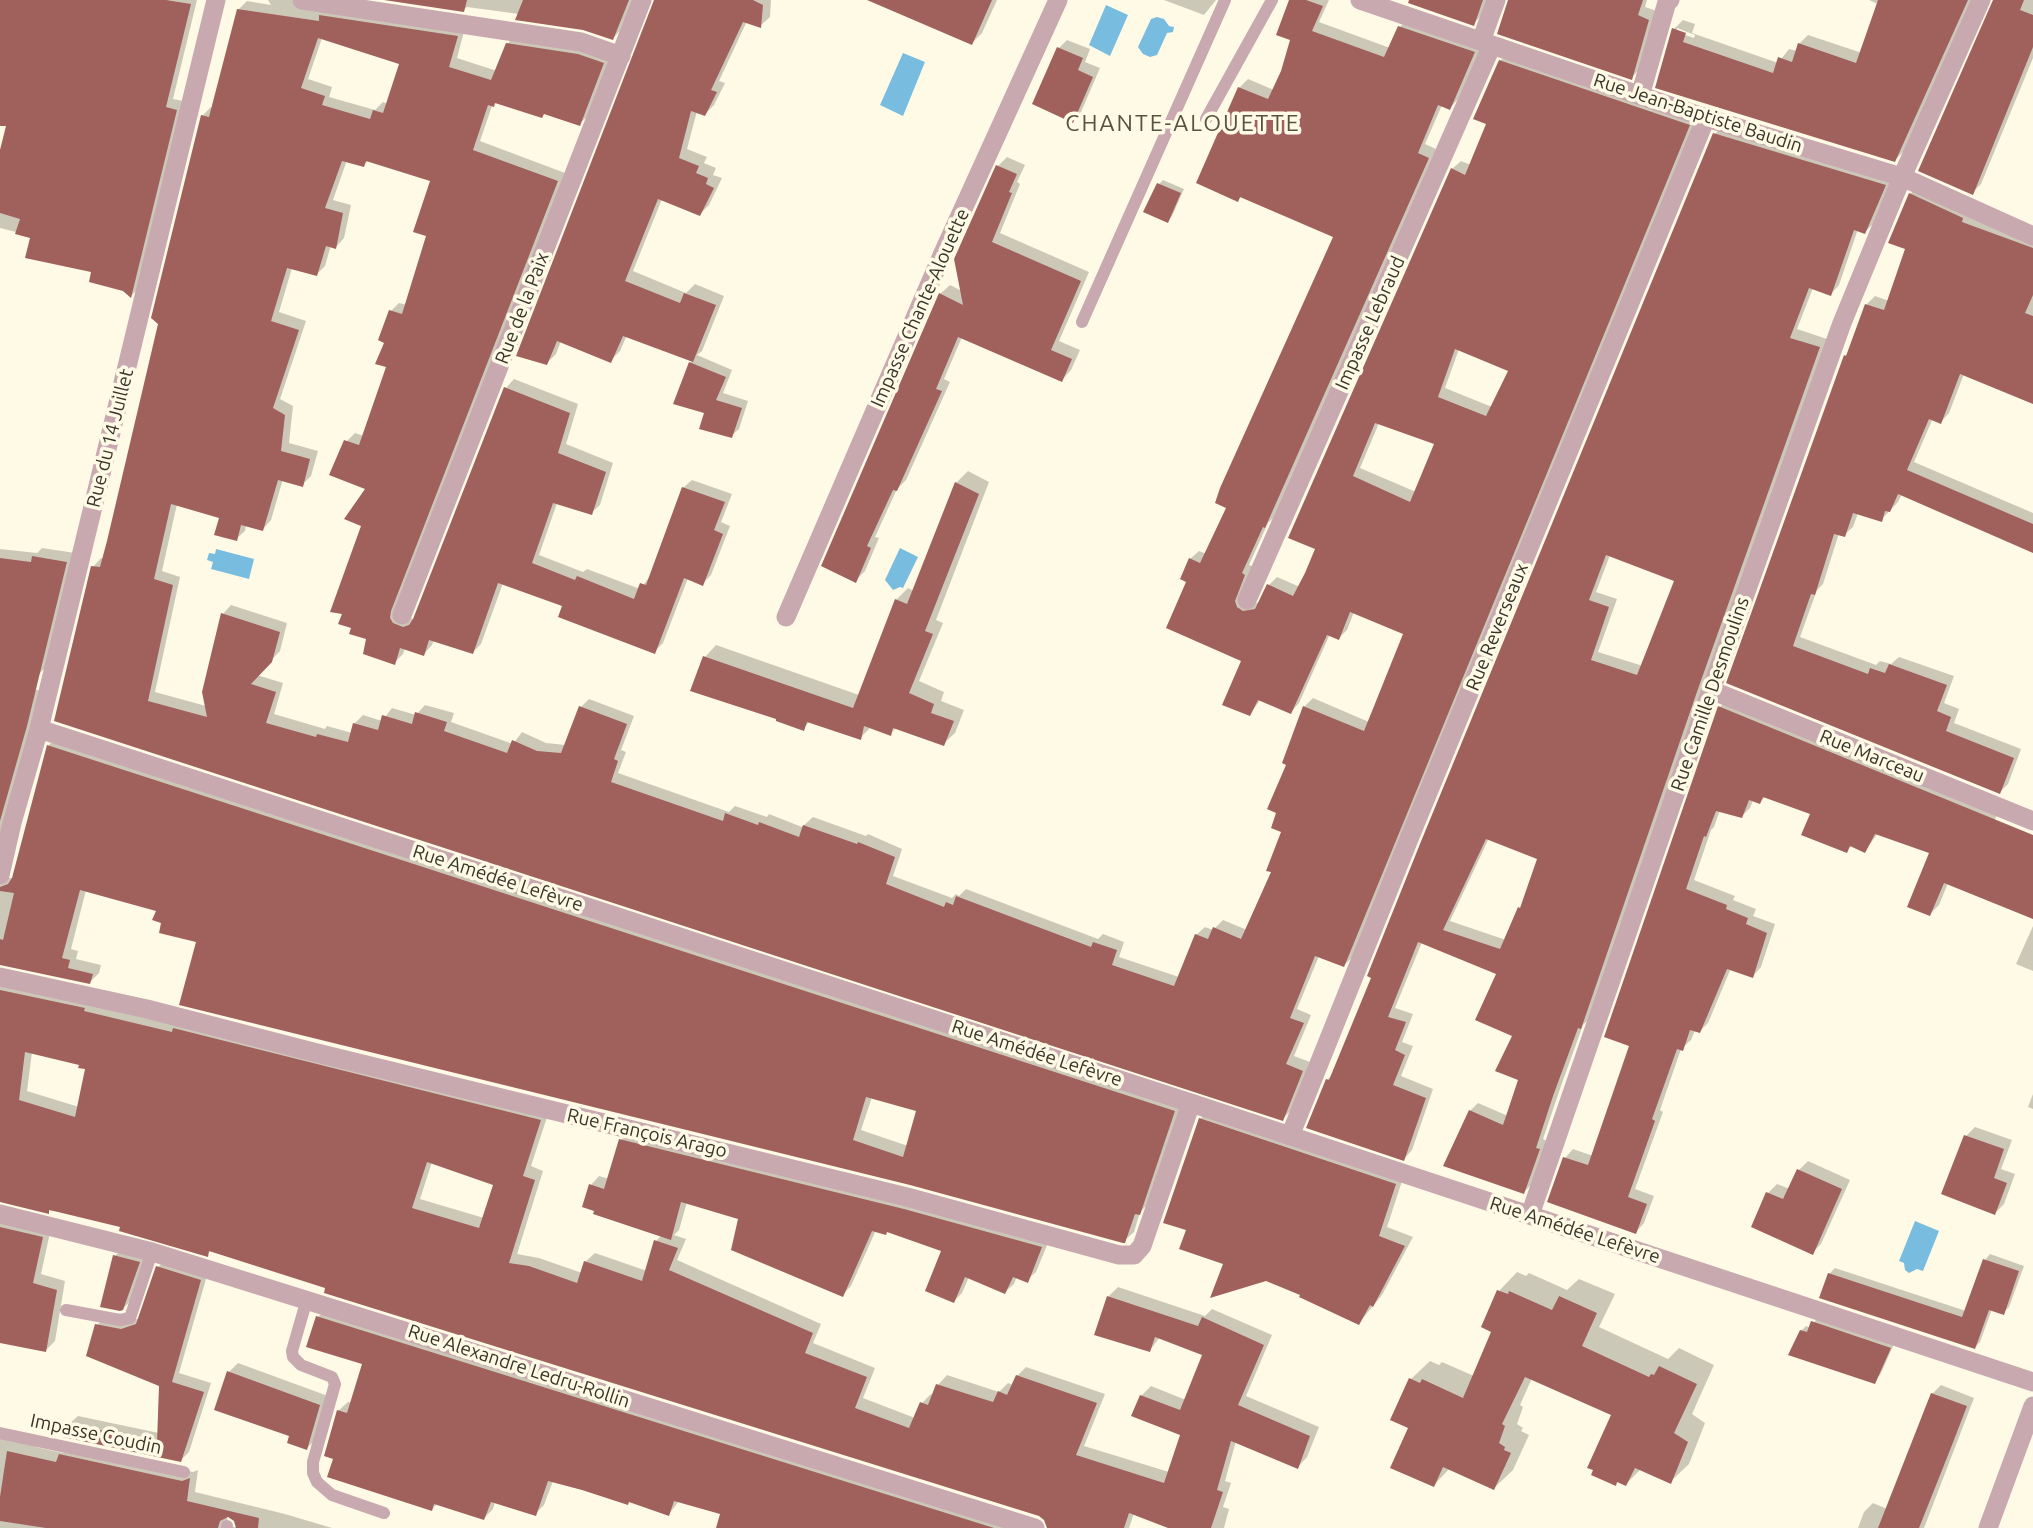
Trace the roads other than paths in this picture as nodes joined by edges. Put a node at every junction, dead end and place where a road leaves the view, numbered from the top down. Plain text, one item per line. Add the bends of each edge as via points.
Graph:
1 (216, 0) edge
2 (302, 0) edge
3 (642, 0) edge
4 (1058, 0) edge
5 (1225, 0) edge
6 (1272, 0) edge
7 (1360, 0) edge
8 (1496, 0) edge
9 (1670, 0) edge
10 (1980, 0) edge
11 (1486, 43) junction
12 (621, 56) junction
13 (1640, 96) junction
14 (1706, 118) junction
15 (1206, 119) dead end
16 (1902, 177) junction
17 (2033, 236) edge
18 (1082, 322) dead end
19 (1247, 600) dead end
20 (402, 615) dead end
21 (786, 617) dead end
22 (1711, 690) junction
23 (39, 729) junction
24 (2033, 821) edge
25 (6, 822) edge
26 (0, 875) edge
27 (0, 977) edge
28 (1191, 1103) junction
29 (1290, 1136) junction
30 (0, 1214) edge
31 (1530, 1215) junction
32 (152, 1252) junction
33 (307, 1299) junction
34 (66, 1310) dead end
35 (2033, 1382) edge
36 (2033, 1406) edge
37 (0, 1433) edge
38 (184, 1472) dead end
39 (384, 1513) dead end
40 (1035, 1528) edge
41 (1988, 1528) edge

1 - 23 street, Rue du 14 Juillet
2 - 12 street via 581,42
3 - 12 street, Rue de la Paix
4 - 21 street, Impasse Chante-Alouette
5 - 18 lane
6 - 15 lane
7 - 11 street, Rue Jean-Baptiste Baudin
8 - 11 street, Impasse Lebraud
9 - 13 street
10 - 16 street, Rue Camille Desmoulins
11 - 13 street, Rue Jean-Baptiste Baudin
11 - 19 street, Impasse Lebraud
12 - 20 street, Rue de la Paix
13 - 14 street, Rue Jean-Baptiste Baudin
14 - 16 street, Rue Jean-Baptiste Baudin
14 - 29 street, Rue Reverseaux
16 - 17 street, Rue Jean-Baptiste Baudin
16 - 22 street, Rue Camille Desmoulins via 1842,323
22 - 24 street, Rue Marceau
22 - 31 street, Rue Camille Desmoulins
23 - 25 street, Rue du 14 Juillet
23 - 28 street, Rue Amédée Lefèvre
25 - 26 street, Rue du 14 Juillet
27 - 28 street, Rue François Arago via 907,1196 1119,1255 1134,1255 1142,1246
28 - 29 street, Rue Amédée Lefèvre
29 - 31 street, Rue Amédée Lefèvre
30 - 32 street, Rue Alexandre Ledru-Rollin
31 - 35 street, Rue Amédée Lefèvre
32 - 33 street, Rue Alexandre Ledru-Rollin
32 - 34 lane via 131,1318
33 - 39 lane via 292,1357 332,1377 335,1384 313,1472 332,1495
33 - 40 street, Rue Alexandre Ledru-Rollin
36 - 41 street
37 - 38 lane, Impasse Coudin

